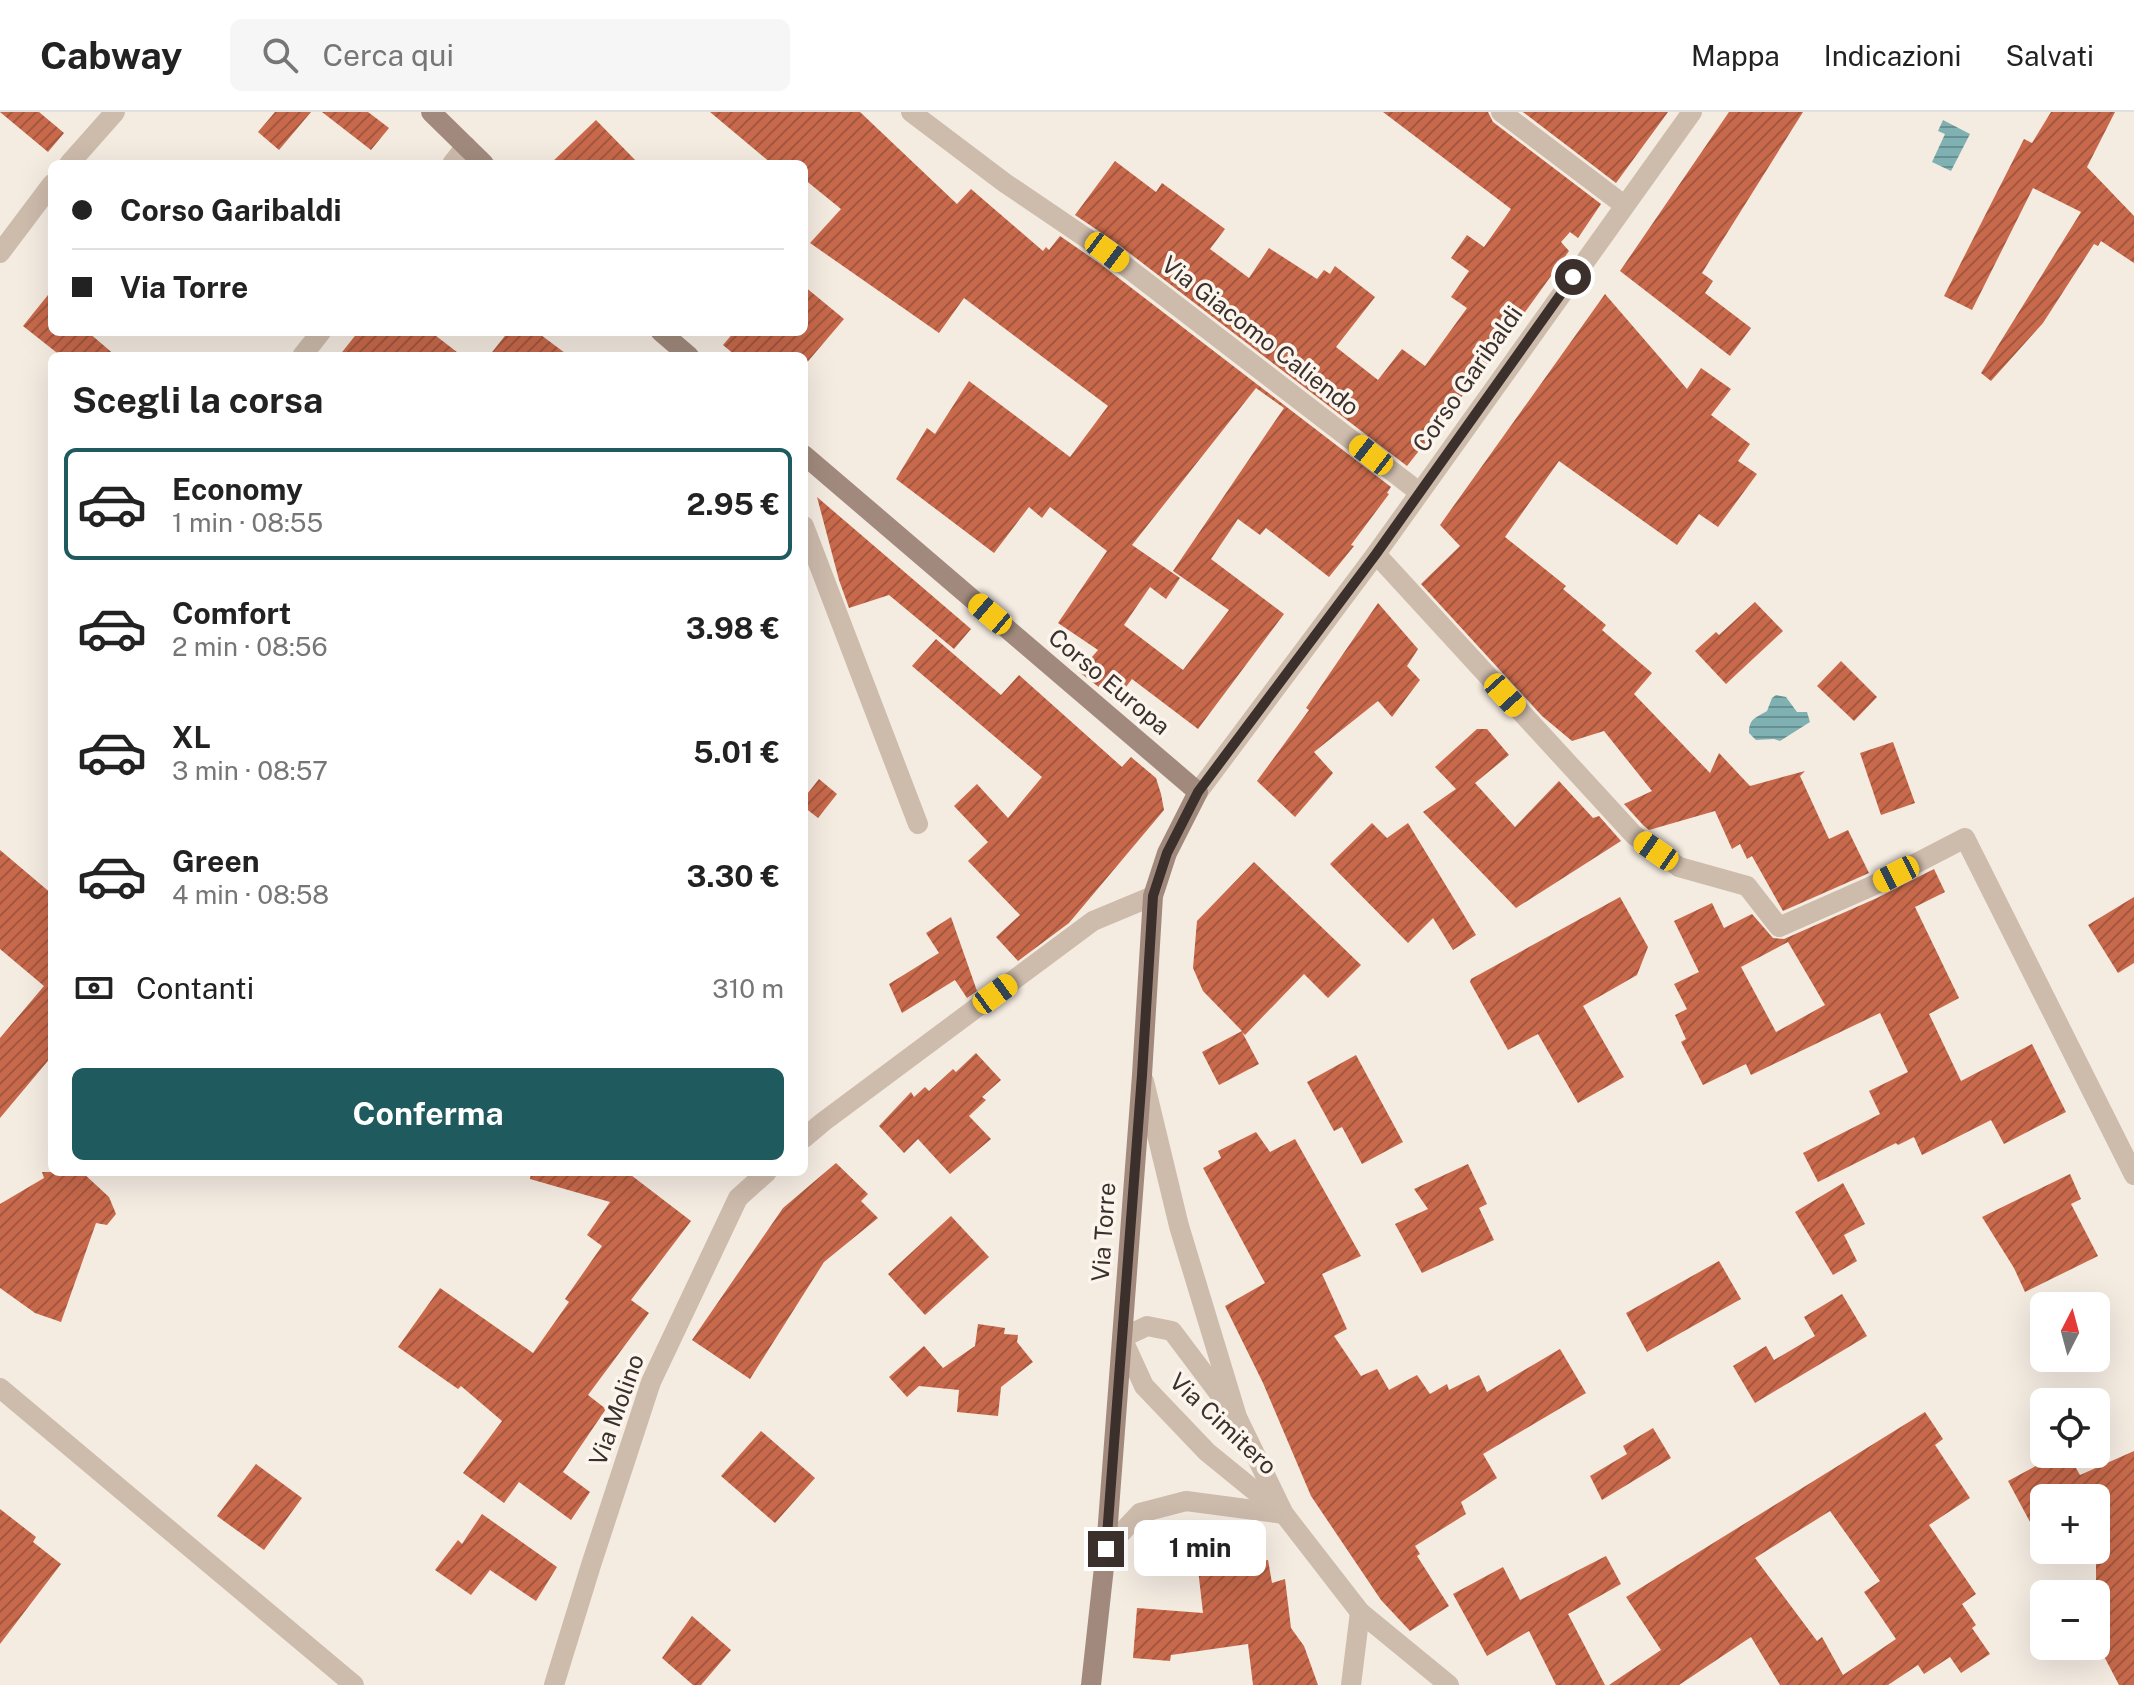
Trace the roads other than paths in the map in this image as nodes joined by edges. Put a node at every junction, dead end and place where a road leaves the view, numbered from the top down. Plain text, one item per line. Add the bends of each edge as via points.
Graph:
1 (115, 112) edge
2 (431, 112) edge
3 (911, 112) edge
4 (1501, 112) edge
5 (1692, 112) edge
6 (466, 146) junction
7 (73, 160) edge
8 (455, 160) edge
9 (480, 160) edge
10 (48, 189) edge
11 (1624, 205) junction
12 (0, 253) edge
13 (318, 336) edge
14 (666, 336) edge
15 (305, 352) edge
16 (684, 352) edge
17 (808, 458) edge
18 (1419, 492) junction
19 (808, 536) edge
20 (1376, 554) junction
21 (1198, 792) junction
22 (918, 824) dead end
23 (1153, 896) junction
24 (1142, 1075) junction
25 (808, 1135) edge
26 (2134, 1175) edge
27 (763, 1176) edge
28 (1122, 1338) junction
29 (0, 1388) edge
30 (1237, 1417) junction
31 (1284, 1514) junction
32 (1106, 1549) junction
33 (1360, 1612) junction
34 (354, 1685) edge
35 (554, 1685) edge
36 (1091, 1685) edge
37 (1351, 1685) edge
38 (1449, 1685) edge

1 - 7 street
2 - 6 main road
3 - 18 street, Via Giacomo Caliendo via 1107,252
4 - 11 street
5 - 11 street, Corso Garibaldi
6 - 8 street
6 - 9 main road
10 - 12 street
11 - 18 street, Corso Garibaldi
13 - 15 street
14 - 16 main road
17 - 21 main road, Corso Europa
18 - 20 street, Corso Garibaldi
19 - 22 street
20 - 21 street, Corso Garibaldi
20 - 26 street via 1634,835 1679,867 1747,886 1779,927 1965,838
21 - 23 main road, Via Torre via 1167,853
23 - 24 main road, Via Torre
23 - 25 street via 1093,921
24 - 28 main road, Via Torre
24 - 30 street, Via Cimitero via 1179,1226
27 - 35 street, Via Molino via 738,1198 651,1382
28 - 30 street, Via Cimitero via 1147,1326 1172,1331
28 - 31 street, Via Cimitero via 1144,1386 1207,1452
28 - 32 main road, Via Torre
29 - 34 street
30 - 31 street, Via Cimitero
31 - 32 street, Via Cimitero via 1186,1501 1140,1513
31 - 33 street, Via Cimitero
32 - 36 main road, Via Torre
33 - 37 street
33 - 38 street, Via Cimitero

